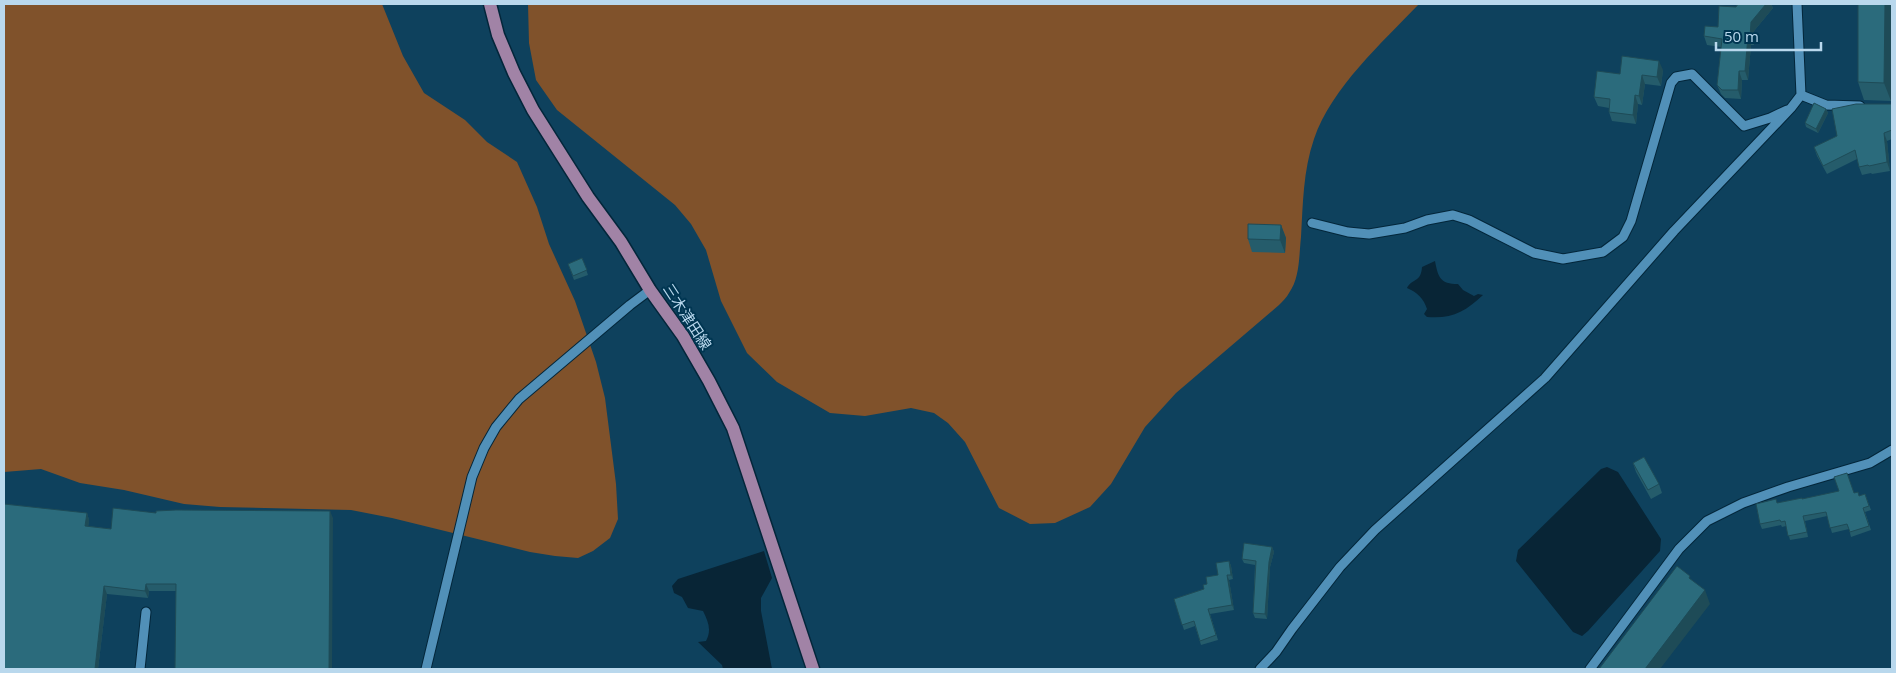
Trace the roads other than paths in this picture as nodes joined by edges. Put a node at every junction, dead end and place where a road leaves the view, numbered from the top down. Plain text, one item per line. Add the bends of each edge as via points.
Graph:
1 (490, 4) edge
2 (1797, 4) edge
3 (1801, 95) junction
4 (1873, 106) edge
5 (1791, 108) junction
6 (1312, 222) dead end
7 (650, 290) junction
8 (1892, 450) edge
9 (146, 612) dead end
10 (140, 669) edge
11 (426, 669) edge
12 (814, 669) edge
13 (1260, 669) edge
14 (1590, 669) edge

1 - 7 main road, 三木津田線 via 498,35 533,110
2 - 3 street
3 - 4 street via 1826,104
3 - 5 street
5 - 6 street via 1744,126 1692,74 1676,77 1671,83 1631,221 1623,237 1603,252 1563,259 1534,253 1453,215 1368,234
5 - 13 street via 1674,232 1545,378 1375,530 1315,598
7 - 11 street via 519,399 496,427 472,477
7 - 12 main road, 三木津田線 via 687,343 733,428
8 - 14 street via 1870,463 1743,503 1707,521 1680,549
9 - 10 street

